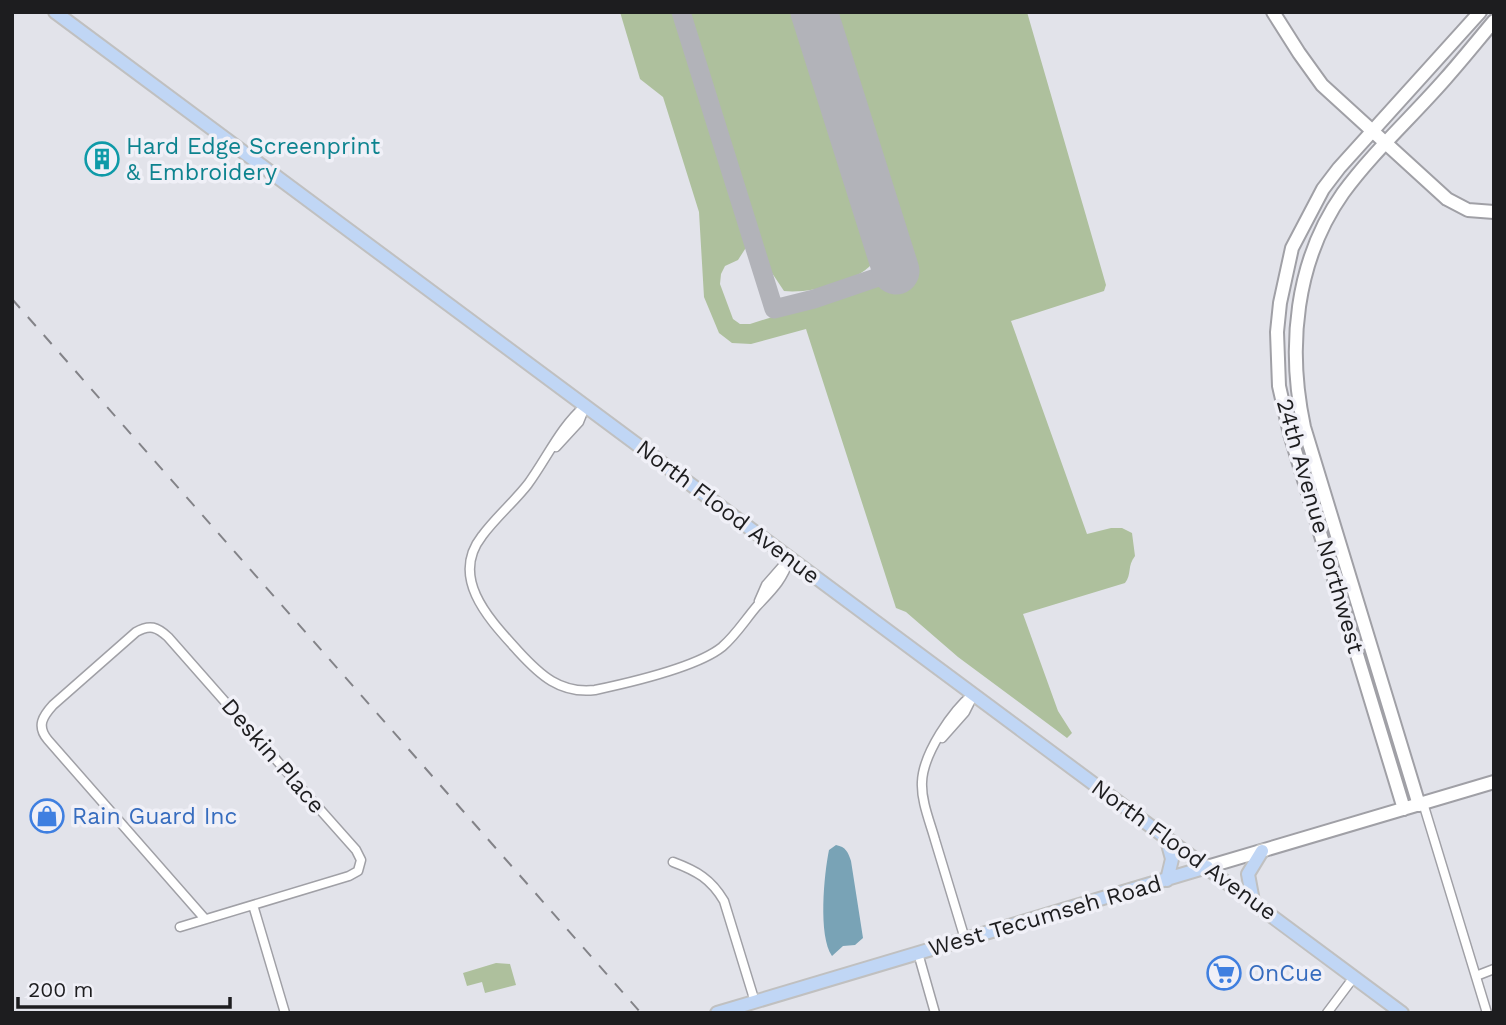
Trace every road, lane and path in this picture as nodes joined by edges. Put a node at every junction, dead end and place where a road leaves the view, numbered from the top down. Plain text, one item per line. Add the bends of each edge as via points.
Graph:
1 (55, 12) edge
2 (1273, 12) edge
3 (1480, 12) edge
4 (1494, 22) edge
5 (1462, 32) junction
6 (1447, 77) junction
7 (1372, 130) junction
8 (1385, 143) junction
9 (1494, 212) edge
10 (585, 406) junction
11 (790, 558) junction
12 (973, 694) junction
13 (1494, 782) edge
14 (1421, 804) junction
15 (1404, 809) junction
16 (1166, 837) junction
17 (1262, 850) junction
18 (673, 862) dead end
19 (1207, 867) junction
20 (1167, 880) junction
21 (1253, 901) junction
22 (253, 905) junction
23 (205, 919) junction
24 (180, 927) dead end
25 (965, 939) junction
26 (918, 953) junction
27 (1494, 969) edge
28 (1476, 976) junction
29 (1354, 977) junction
30 (755, 1002) junction
31 (285, 1013) edge
32 (717, 1013) edge
33 (935, 1013) edge
34 (1326, 1013) edge
35 (1402, 1013) edge
36 (1487, 1013) edge

1 - 10 main road, North Flood Avenue
2 - 7 main road via 1322,85
3 - 5 main road, 24th Avenue Northwest
4 - 6 main road, 24th Avenue Northwest
5 - 6 main road
5 - 7 main road, 24th Avenue Northwest
6 - 8 main road, 24th Avenue Northwest
7 - 8 main road
7 - 15 main road, 24th Avenue Northwest via 1323,189 1292,248 1280,303 1277,360 1290,434
8 - 9 main road via 1447,200 1468,210
8 - 14 main road, 24th Avenue Northwest via 1342,195 1315,248 1300,298 1296,372 1304,427
10 - 11 main road, North Flood Avenue
10 - 11 street via 579,422 483,534 471,558 469,576 482,610 547,680 562,688 589,691 707,657 733,636
11 - 12 main road, North Flood Avenue
12 - 16 main road, North Flood Avenue
12 - 25 street via 959,706 923,773 923,792
13 - 14 main road, West Tecumseh Road
14 - 15 main road, West Tecumseh Road
14 - 28 street, 24th Avenue Northwest
15 - 17 main road, West Tecumseh Road
16 - 19 main road, North Flood Avenue
16 - 20 main road via 1172,859
17 - 19 main road, West Tecumseh Road
17 - 21 main road via 1248,874
18 - 30 street via 702,874 724,901
19 - 20 main road, West Tecumseh Road
19 - 21 main road, North Flood Avenue
20 - 25 main road, West Tecumseh Road
21 - 29 main road, North Flood Avenue
22 - 23 street, Deskin Place
22 - 23 street, Deskin Place via 349,876 358,871 361,860 163,632 150,626 136,632 53,705 43,717 42,730
22 - 31 street
23 - 24 street, Deskin Place
25 - 26 main road, West Tecumseh Road
26 - 30 main road, West Tecumseh Road
26 - 33 street
27 - 28 street
28 - 36 street, 24th Avenue Northwest
29 - 34 street
29 - 35 main road, North Flood Avenue
30 - 32 main road, West Tecumseh Road

